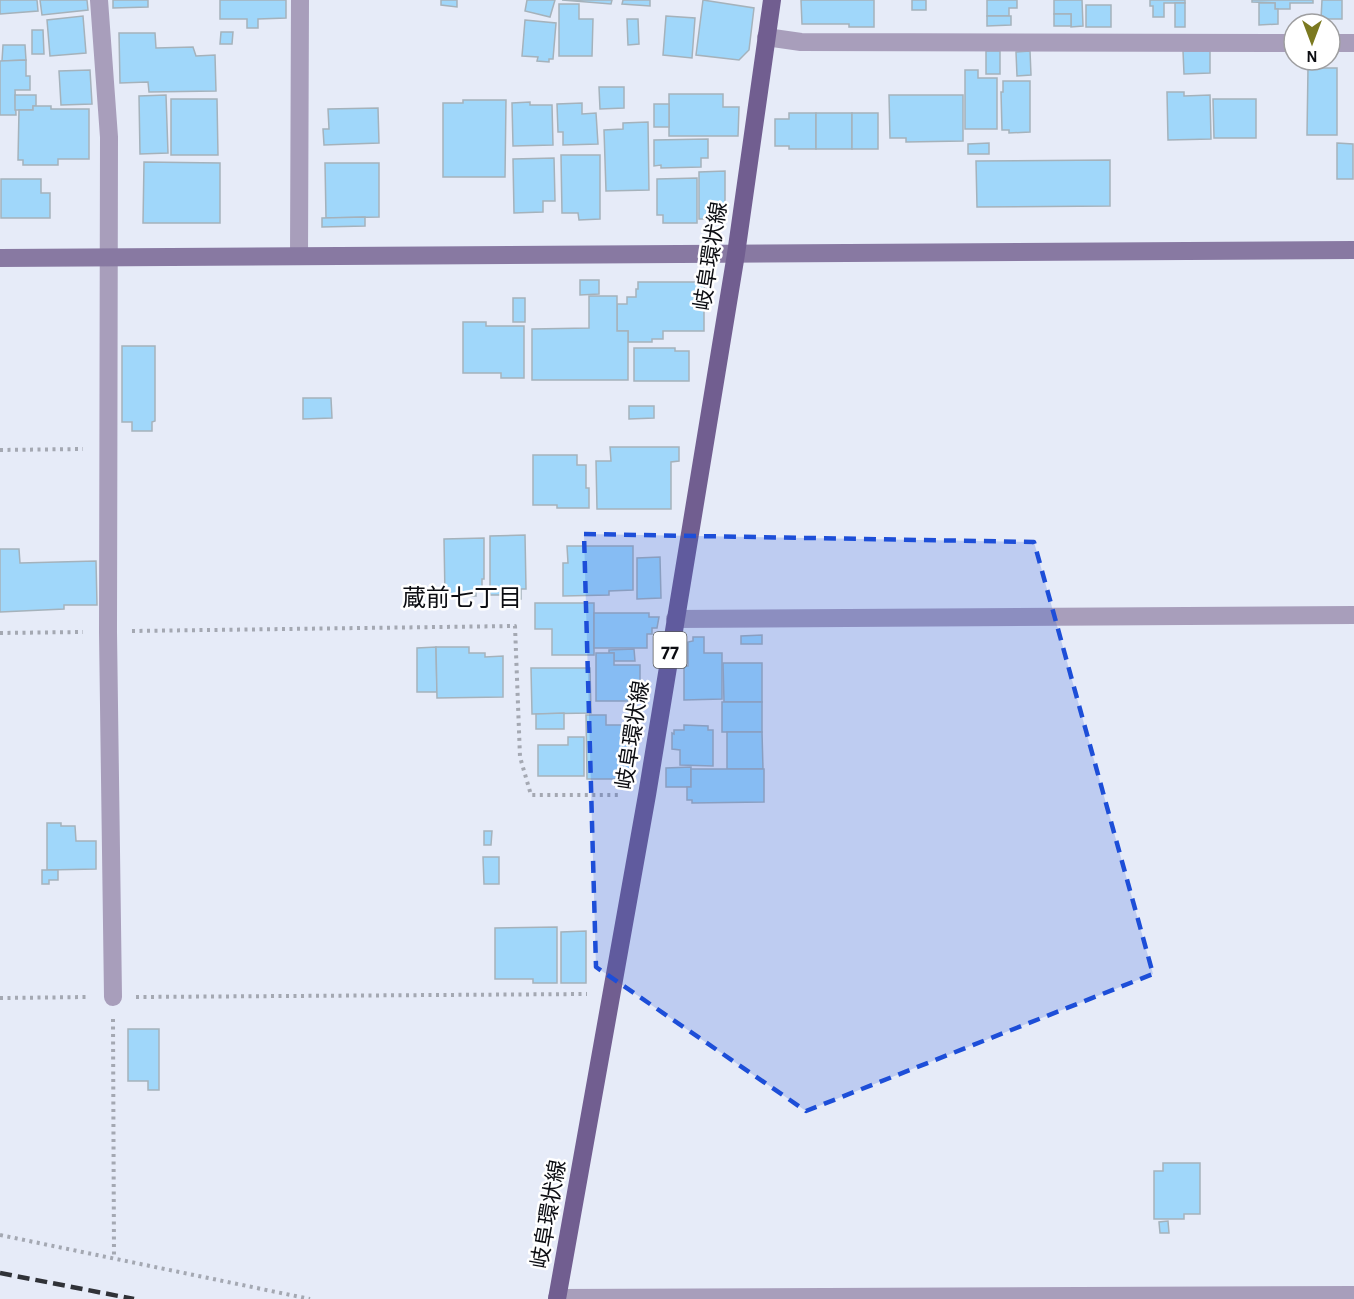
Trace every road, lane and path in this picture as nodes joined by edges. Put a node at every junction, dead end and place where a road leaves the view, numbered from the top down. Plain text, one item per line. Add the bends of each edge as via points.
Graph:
1 (99, 0) edge
2 (300, 0) edge
3 (772, 0) edge
4 (766, 37) junction
5 (1282, 43) edge
6 (1354, 250) edge
7 (736, 254) junction
8 (299, 256) junction
9 (109, 257) junction
10 (0, 258) edge
11 (109, 449) junction
12 (0, 450) edge
13 (1354, 615) edge
14 (675, 620) junction
15 (108, 632) junction
16 (0, 633) edge
17 (647, 795) junction
18 (611, 994) junction
19 (113, 997) junction
20 (0, 998) edge
21 (0, 1235) edge
22 (114, 1258) junction
23 (1354, 1295) edge
24 (557, 1298) edge
25 (310, 1299) edge

1 - 9 street via 110,137
2 - 8 street
3 - 4 main road, 岐阜環状線 / 77
4 - 5 street via 801,42
4 - 7 main road, 岐阜環状線 / 77
6 - 7 street
7 - 8 street
7 - 14 main road, 岐阜環状線 / 77
8 - 9 street
9 - 10 street
9 - 11 street
11 - 12 path
11 - 15 street
13 - 14 street
14 - 17 main road, 岐阜環状線 / 77
15 - 16 path
15 - 17 path via 515,626 520,757 531,795
15 - 19 street
17 - 18 main road, 岐阜環状線 / 77
18 - 19 path
18 - 24 main road, 岐阜環状線 / 77
19 - 20 path
19 - 22 path
21 - 22 path
22 - 25 path
23 - 24 street

